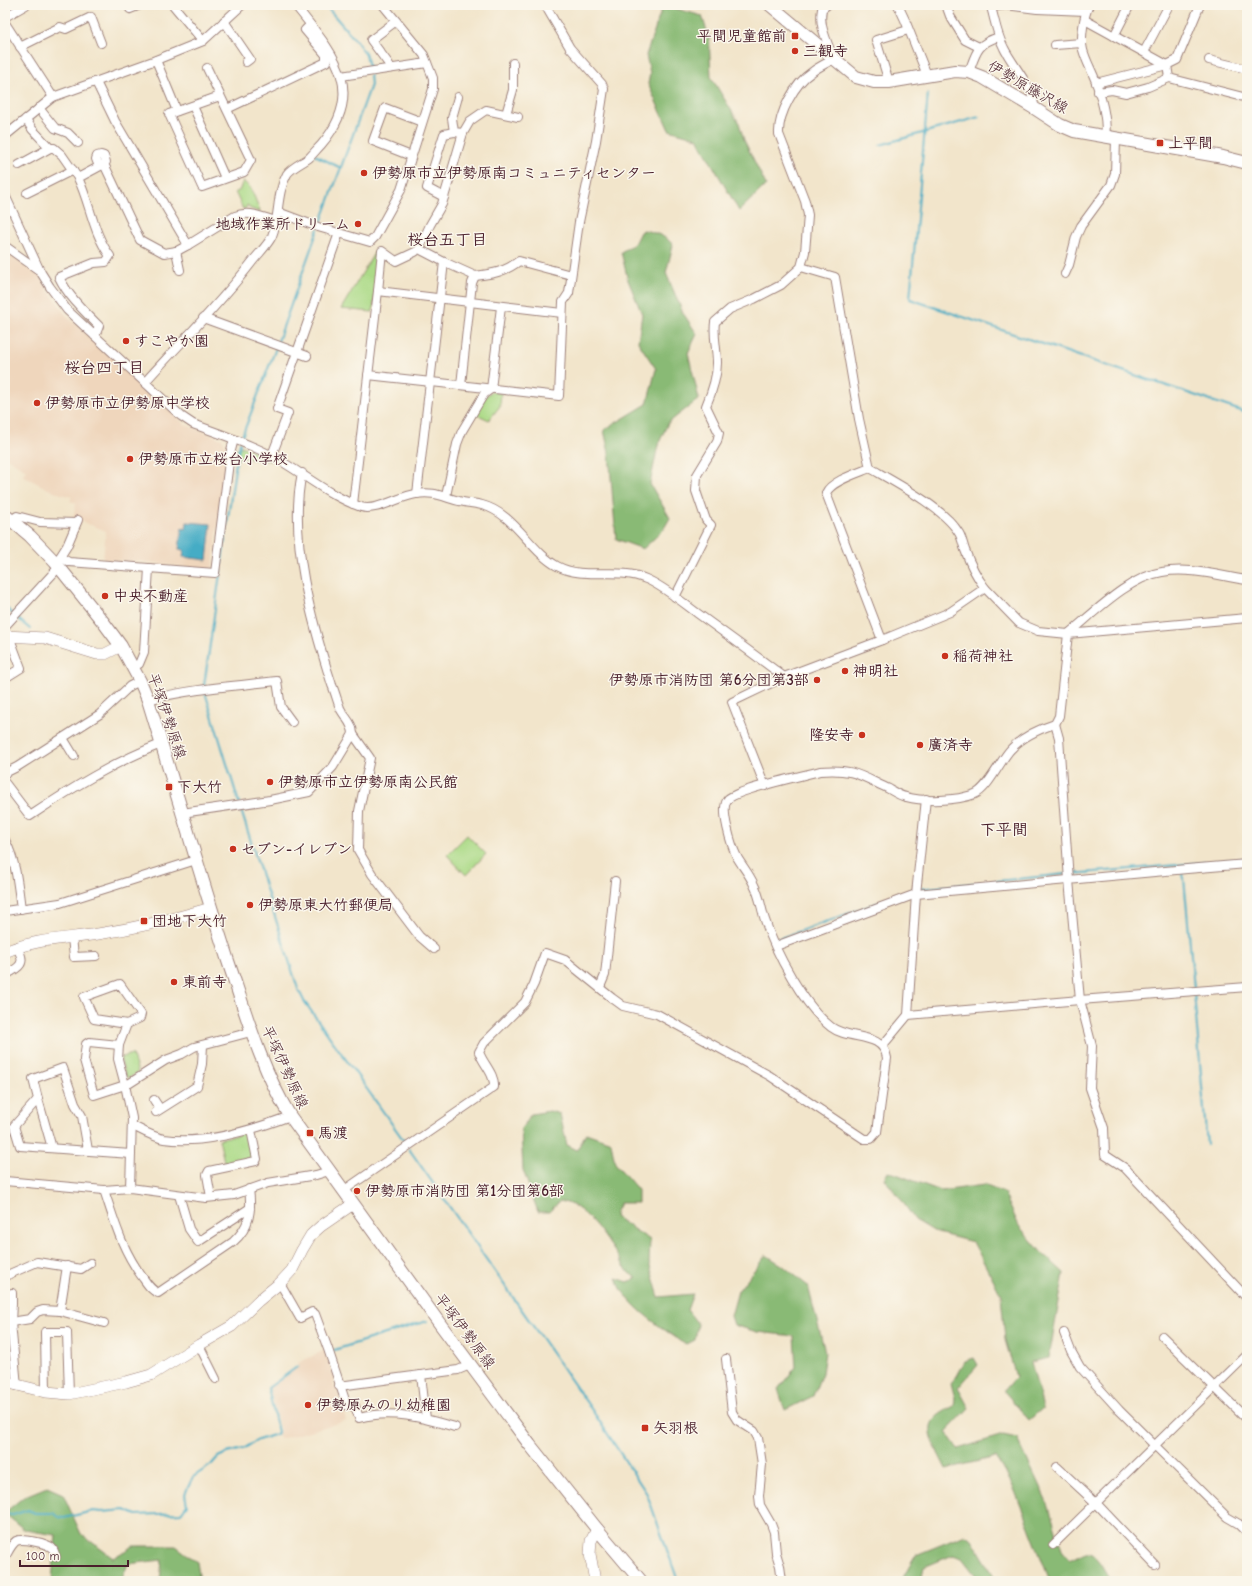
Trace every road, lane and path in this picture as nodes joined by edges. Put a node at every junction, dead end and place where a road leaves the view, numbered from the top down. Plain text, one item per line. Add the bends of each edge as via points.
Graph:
1 (26, 5) edge
2 (128, 5) edge
3 (140, 5) edge
4 (173, 5) edge
5 (242, 5) edge
6 (295, 5) edge
7 (383, 5) edge
8 (545, 5) edge
9 (770, 5) edge
10 (827, 5) edge
11 (898, 5) edge
12 (946, 5) edge
13 (1006, 5) edge
14 (1130, 5) edge
15 (1168, 5) edge
16 (1200, 5) edge
17 (991, 6) edge
18 (1038, 7) edge
19 (1088, 8) edge
20 (5, 17) edge
21 (1085, 20) junction
22 (224, 21) junction
23 (396, 21) junction
24 (5, 23) edge
25 (310, 25) junction
26 (908, 30) junction
27 (1114, 36) junction
28 (999, 37) junction
29 (203, 41) junction
30 (101, 43) dead end
31 (1082, 43) junction
32 (1055, 45) dead end
33 (20, 47) junction
34 (979, 47) junction
35 (1144, 52) junction
36 (831, 57) junction
37 (250, 59) dead end
38 (156, 60) junction
39 (1209, 60) dead end
40 (427, 63) junction
41 (514, 63) dead end
42 (1167, 65) junction
43 (207, 68) dead end
44 (391, 68) junction
45 (1247, 69) edge
46 (969, 72) junction
47 (927, 75) junction
48 (341, 76) junction
49 (1169, 78) junction
50 (96, 82) junction
51 (889, 82) junction
52 (1096, 83) junction
53 (1098, 92) junction
54 (220, 96) junction
55 (53, 97) junction
56 (458, 97) dead end
57 (1247, 98) edge
58 (193, 106) junction
59 (39, 108) junction
60 (1034, 108) junction
61 (227, 109) junction
62 (177, 111) junction
63 (506, 114) junction
64 (518, 117) dead end
65 (26, 119) junction
66 (422, 122) junction
67 (454, 132) junction
68 (463, 133) junction
69 (5, 136) edge
70 (1111, 138) junction
71 (78, 143) dead end
72 (50, 148) junction
73 (411, 156) junction
74 (1247, 163) edge
75 (19, 165) dead end
76 (73, 170) junction
77 (78, 178) junction
78 (225, 178) junction
79 (33, 193) dead end
80 (5, 195) edge
81 (444, 197) junction
82 (278, 212) junction
83 (276, 221) junction
84 (339, 234) junction
85 (370, 242) junction
86 (188, 245) junction
87 (5, 246) edge
88 (176, 251) junction
89 (382, 252) junction
90 (415, 252) dead end
91 (444, 262) junction
92 (801, 267) junction
93 (180, 270) dead end
94 (40, 271) junction
95 (1065, 274) dead end
96 (571, 275) junction
97 (475, 276) junction
98 (378, 291) junction
99 (439, 299) junction
100 (470, 303) junction
101 (501, 307) junction
102 (562, 313) junction
103 (203, 318) junction
104 (95, 336) junction
105 (298, 352) junction
106 (307, 356) dead end
107 (368, 375) junction
108 (145, 382) junction
109 (430, 382) junction
110 (461, 385) junction
111 (492, 389) junction
112 (234, 439) junction
113 (272, 456) junction
114 (870, 468) junction
115 (302, 473) junction
116 (417, 494) junction
117 (446, 496) junction
118 (353, 504) junction
119 (8, 517) edge
120 (58, 562) junction
121 (149, 568) junction
122 (1247, 580) edge
123 (985, 588) junction
124 (674, 597) junction
125 (1247, 618) edge
126 (6, 633) edge
127 (1068, 634) junction
128 (882, 640) junction
129 (121, 646) junction
130 (133, 667) junction
131 (784, 677) junction
132 (5, 678) edge
133 (140, 681) junction
134 (148, 700) junction
135 (292, 722) dead end
136 (1056, 724) junction
137 (353, 734) junction
138 (63, 738) junction
139 (161, 744) junction
140 (74, 756) dead end
141 (5, 773) edge
142 (5, 783) edge
143 (765, 786) junction
144 (926, 799) junction
145 (182, 813) junction
146 (5, 840) edge
147 (196, 860) junction
148 (1247, 864) edge
149 (1069, 880) junction
150 (615, 881) dead end
151 (916, 894) junction
152 (211, 908) junction
153 (21, 909) junction
154 (5, 910) edge
155 (72, 937) junction
156 (776, 946) junction
157 (16, 947) junction
158 (434, 949) dead end
159 (5, 952) edge
160 (96, 956) dead end
161 (5, 975) edge
162 (600, 987) junction
163 (1247, 987) edge
164 (1080, 1000) junction
165 (908, 1015) junction
166 (127, 1024) junction
167 (251, 1032) junction
168 (119, 1045) junction
169 (203, 1045) junction
170 (882, 1045) junction
171 (125, 1085) junction
172 (38, 1099) junction
173 (154, 1100) dead end
174 (290, 1116) junction
175 (133, 1126) junction
176 (251, 1130) junction
177 (52, 1148) junction
178 (88, 1150) junction
179 (131, 1154) junction
180 (329, 1171) junction
181 (5, 1181) edge
182 (130, 1188) junction
183 (249, 1189) junction
184 (104, 1190) junction
185 (344, 1191) junction
186 (179, 1195) junction
187 (211, 1197) junction
188 (353, 1204) junction
189 (250, 1208) junction
190 (90, 1263) dead end
191 (67, 1266) junction
192 (5, 1276) edge
193 (280, 1283) junction
194 (12, 1293) dead end
195 (1247, 1298) edge
196 (8, 1303) edge
197 (60, 1311) junction
198 (8, 1323) edge
199 (104, 1323) dead end
200 (1064, 1333) dead end
201 (1162, 1336) dead end
202 (199, 1345) junction
203 (1247, 1355) edge
204 (726, 1359) dead end
205 (470, 1364) junction
206 (421, 1375) junction
207 (216, 1379) dead end
208 (5, 1382) edge
209 (17, 1386) junction
210 (339, 1386) junction
211 (1215, 1387) junction
212 (46, 1392) junction
213 (69, 1394) junction
214 (426, 1419) junction
215 (1247, 1419) edge
216 (455, 1427) dead end
217 (1155, 1446) junction
218 (1057, 1467) dead end
219 (1097, 1504) junction
220 (597, 1529) junction
221 (1247, 1532) edge
222 (1054, 1545) dead end
223 (5, 1557) edge
224 (56, 1557) dead end
225 (1155, 1565) dead end
226 (595, 1581) edge
227 (642, 1581) edge
228 (782, 1581) edge

1 - 20 street
2 - 3 street via 130,9
4 - 29 street
5 - 22 street
6 - 25 street
7 - 23 street
8 - 96 street via 570,48 604,89
9 - 36 main road, 伊勢原藤沢線
10 - 36 street via 822,9 821,23
11 - 26 street
12 - 34 street via 965,40
13 - 17 street
13 - 18 street
14 - 27 street
15 - 35 street
16 - 42 street via 1177,60
17 - 28 street
18 - 19 street
19 - 21 street
21 - 27 street
21 - 31 street
22 - 29 street
22 - 37 street
23 - 40 street via 424,55
23 - 44 street via 371,40
24 - 33 street
25 - 48 street via 333,55
25 - 61 street via 305,30 326,55 326,62
26 - 47 street
26 - 51 street via 876,40
27 - 35 street
28 - 34 street
28 - 60 street via 1034,100
29 - 38 street
30 - 33 street via 91,17 66,29 60,27
31 - 32 street
31 - 52 street
33 - 55 street
34 - 46 street
35 - 42 street
36 - 51 main road, 伊勢原藤沢線 via 856,77 874,82
36 - 92 street via 799,83 778,124 779,134 808,215
38 - 50 street
38 - 62 street
39 - 45 street
40 - 44 street
40 - 66 street via 433,78 433,90
41 - 63 street via 513,90
42 - 49 street
42 - 52 street
43 - 54 street
44 - 48 street
46 - 47 main road, 伊勢原藤沢線
46 - 60 main road, 伊勢原藤沢線
47 - 51 main road, 伊勢原藤沢線
48 - 82 street via 344,97 336,122 310,157 288,173 279,196
49 - 53 street via 1126,93 1112,90
49 - 57 street
50 - 55 street
50 - 86 street via 115,121
52 - 53 street
53 - 70 street
54 - 58 street
54 - 61 street
55 - 59 street
56 - 67 street via 452,118
58 - 62 street
58 - 78 street
59 - 65 street
59 - 71 street via 55,128 72,132
60 - 70 main road, 伊勢原藤沢線 via 1067,128
61 - 78 street via 251,160 244,172
62 - 78 street via 169,114 202,187
63 - 64 street
63 - 68 street via 486,110 470,121
65 - 69 street
65 - 72 street
66 - 73 street
66 - 73 street via 385,108 373,141
67 - 68 street
67 - 81 street via 444,134 427,188
68 - 81 street
70 - 74 main road, 伊勢原藤沢線
70 - 95 street via 1115,174 1111,185 1081,226
72 - 75 street
72 - 76 street via 54,148 62,155
73 - 85 street via 401,190
76 - 77 street
76 - 79 street
77 - 88 street via 104,164 140,240 164,253
77 - 104 street via 100,238 110,256 106,262 94,263 59,277 74,300 99,326
80 - 94 street
81 - 91 street via 419,249
82 - 83 street
82 - 84 street
83 - 86 street via 243,213
83 - 103 street via 272,236 245,272
84 - 85 street
84 - 105 street
85 - 89 street
86 - 88 street
87 - 94 street
88 - 93 street
89 - 90 street via 396,261
89 - 98 street
91 - 97 street
91 - 99 street
92 - 114 street via 835,277
92 - 124 street via 781,285 730,309 716,322 716,378 706,406 719,433 717,442 697,475 696,491 706,520 711,525
94 - 104 street via 67,310
96 - 97 street via 519,261 510,268 496,273
96 - 102 street via 569,293 563,302
97 - 100 street
98 - 99 street
98 - 107 street
99 - 100 street
99 - 109 street
100 - 101 street
100 - 110 street
101 - 102 street
101 - 111 street
102 - 111 street via 559,396
103 - 105 street
103 - 108 street
104 - 108 street
105 - 106 street
105 - 113 street via 277,409 288,413
107 - 109 street
107 - 118 street
108 - 112 street via 193,424
109 - 110 street
109 - 116 street
110 - 111 street
111 - 117 street via 484,394 462,431
112 - 113 street
112 - 121 street via 215,573
113 - 115 street
114 - 123 street via 933,506 950,523 959,533 971,566
114 - 128 street via 842,480 826,493
115 - 118 street via 323,489
115 - 137 street via 297,513 303,574 315,630 340,709 353,728
116 - 117 street
116 - 118 street via 371,508
117 - 124 street via 484,506 496,512 547,560 564,569 584,574 602,572 646,578
119 - 120 main road, 平塚伊勢原線
119 - 120 street via 17,516 40,522 77,522
120 - 121 street
120 - 126 street
120 - 129 main road, 平塚伊勢原線
121 - 130 street via 144,652 139,664
122 - 127 street via 1200,572 1162,572 1139,579 1123,589
123 - 127 street via 1019,623 1038,631
123 - 128 street via 950,612
124 - 131 street
125 - 127 street
126 - 129 street via 45,638 97,654 105,654
126 - 132 street via 21,668
127 - 136 street
128 - 131 street
129 - 130 main road, 平塚伊勢原線
130 - 133 main road, 平塚伊勢原線
131 - 143 street via 732,702
133 - 134 main road, 平塚伊勢原線
133 - 138 street via 130,686 100,714
134 - 135 street via 208,689 277,681 281,707
134 - 139 main road, 平塚伊勢原線
136 - 144 street via 1038,729 1010,749 994,774 977,793 962,798
136 - 149 street
137 - 145 street via 333,767 310,792
137 - 158 street via 370,758 359,811 358,850 372,874 419,936
138 - 140 street
138 - 141 street
139 - 142 street via 112,766 30,816
139 - 145 main road, 平塚伊勢原線
143 - 144 street via 820,771 842,771 863,776 905,797
143 - 156 street via 728,799 724,806 724,814 730,842 754,883 765,921
144 - 151 street
145 - 147 main road, 平塚伊勢原線
146 - 153 street via 17,875
147 - 152 main road, 平塚伊勢原線
147 - 153 street via 60,904
148 - 149 street
149 - 151 street
149 - 164 street
150 - 162 street via 606,976
151 - 156 street
151 - 165 street
152 - 155 street via 151,924
152 - 167 main road, 平塚伊勢原線
153 - 154 street
155 - 157 street
155 - 160 street via 74,960
156 - 170 street via 799,991 831,1028
157 - 159 street
157 - 161 street via 20,952 21,966
162 - 170 street via 623,1006 657,1014 770,1076 864,1139 871,1139 876,1132 887,1058
162 - 185 street via 565,960 545,953 525,1002 484,1043 479,1052 494,1080 494,1087
163 - 164 street
164 - 165 street
164 - 195 street via 1092,1046 1090,1088 1104,1128 1105,1155 1125,1168
165 - 170 street
166 - 166 street via 140,1018 141,1014 120,984 84,997 94,1020
166 - 168 street
167 - 169 street
167 - 174 main road, 平塚伊勢原線
168 - 171 street via 118,1059
168 - 171 street via 89,1042 86,1044 84,1060 94,1095
169 - 171 street via 166,1060
169 - 173 street via 197,1086 158,1111
171 - 175 street
172 - 177 street
172 - 177 street via 14,1126 20,1146
172 - 178 street via 33,1079 63,1068 75,1104 82,1116
174 - 176 street
174 - 180 main road, 平塚伊勢原線
175 - 176 street via 162,1139 186,1141
175 - 179 street
176 - 187 street via 256,1161 209,1171 207,1175
177 - 178 street
178 - 179 street
179 - 182 street
180 - 183 street
180 - 185 main road, 平塚伊勢原線
181 - 184 street
182 - 184 street
182 - 186 street
183 - 187 street via 234,1195
183 - 189 street
184 - 189 street via 122,1245 152,1291 158,1293 237,1239 248,1224
185 - 188 main road, 平塚伊勢原線
186 - 187 street
186 - 189 street via 189,1229 198,1242
188 - 193 street via 311,1235 292,1270
188 - 205 main road, 平塚伊勢原線
190 - 191 street via 81,1268
191 - 192 street via 37,1262
191 - 197 street
193 - 202 street via 232,1326
193 - 210 street via 300,1318 312,1312 315,1314
194 - 196 street
196 - 198 street
197 - 198 street via 43,1310 30,1319
197 - 199 street
198 - 209 street
200 - 217 street via 1080,1367
201 - 211 street
202 - 207 street
202 - 213 street via 151,1375
203 - 211 street
204 - 228 street via 732,1412 737,1420 754,1431 758,1438 762,1464 760,1506 774,1532
205 - 206 street via 458,1370
205 - 220 main road, 平塚伊勢原線
206 - 210 street
206 - 214 street
208 - 209 street
209 - 212 street
210 - 214 street via 347,1406 355,1406 359,1418 374,1414
211 - 215 street
211 - 217 street
212 - 213 street
212 - 213 street via 45,1332 67,1332
214 - 216 street
217 - 219 street
217 - 221 street via 1227,1517
218 - 219 street
219 - 222 street
219 - 225 street
220 - 226 street via 590,1541
220 - 227 main road, 平塚伊勢原線
223 - 224 street via 12,1544 24,1539 48,1545

